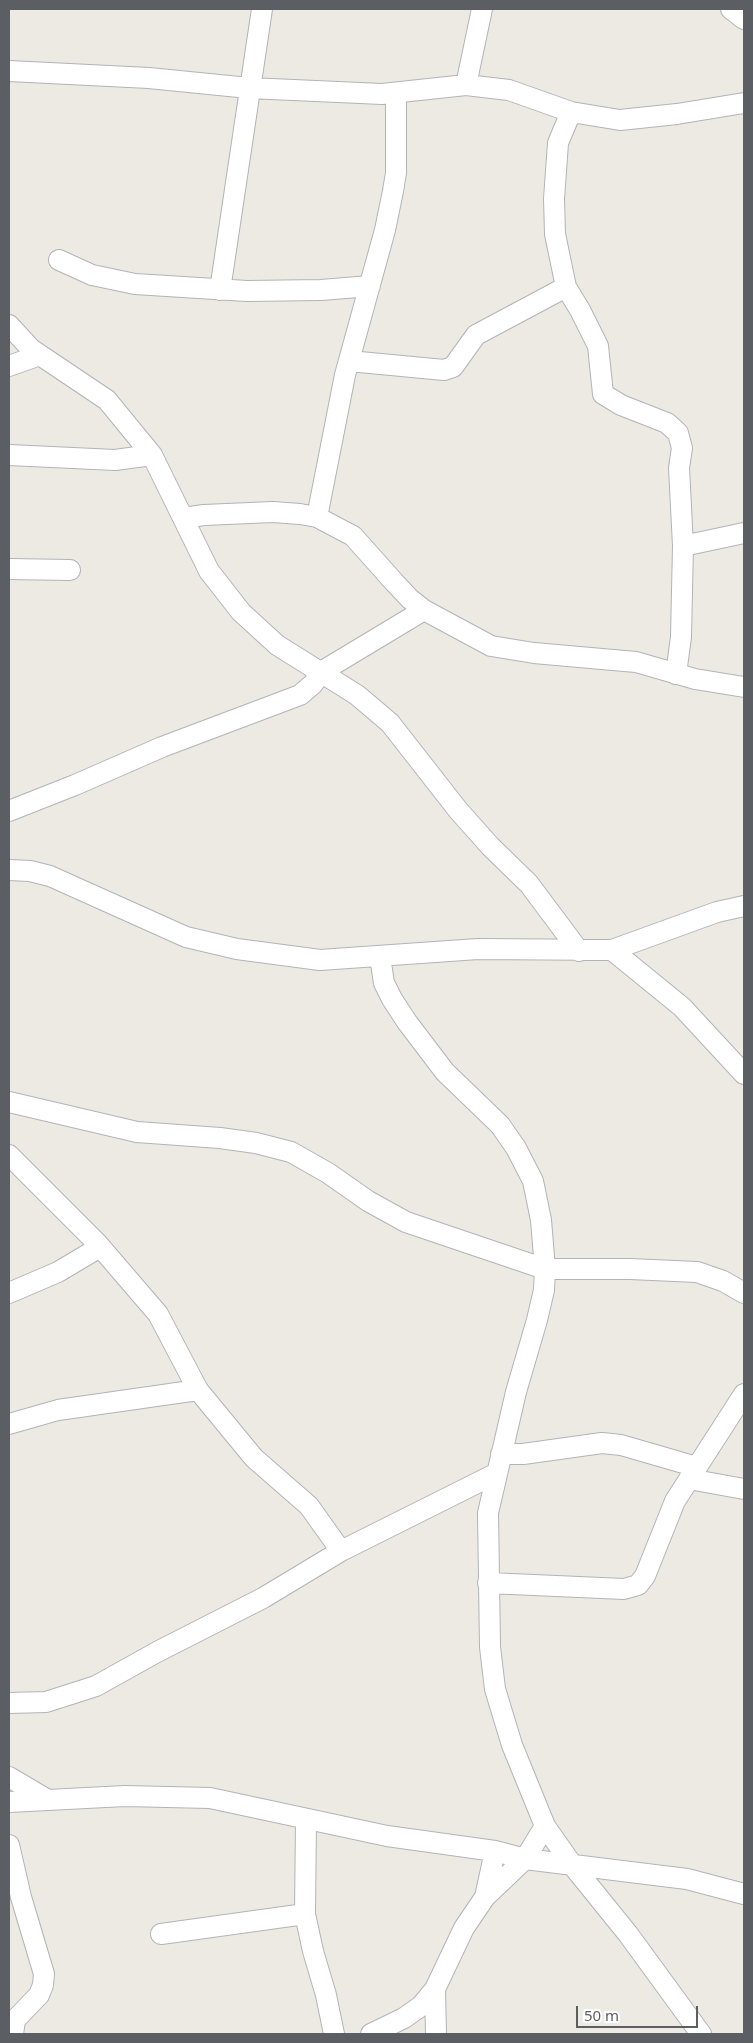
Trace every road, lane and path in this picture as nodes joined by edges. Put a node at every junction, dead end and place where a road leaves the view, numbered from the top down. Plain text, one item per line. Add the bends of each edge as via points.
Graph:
1 (262, 9) edge
2 (482, 9) edge
3 (731, 9) edge
4 (744, 19) edge
5 (9, 71) edge
6 (466, 85) junction
7 (249, 88) junction
8 (396, 93) junction
9 (744, 104) edge
10 (571, 112) junction
11 (59, 260) dead end
12 (370, 286) junction
13 (566, 287) junction
14 (220, 290) junction
15 (9, 325) edge
16 (40, 355) junction
17 (349, 361) junction
18 (9, 366) edge
19 (9, 455) edge
20 (152, 455) junction
21 (317, 517) junction
22 (183, 518) junction
23 (744, 533) edge
24 (683, 546) junction
25 (9, 569) edge
26 (70, 570) dead end
27 (424, 610) junction
28 (321, 672) junction
29 (676, 674) junction
30 (744, 687) edge
31 (9, 811) edge
32 (9, 870) edge
33 (744, 906) edge
34 (612, 950) junction
35 (579, 951) junction
36 (380, 957) junction
37 (735, 1056) edge
38 (744, 1074) edge
39 (9, 1102) edge
40 (9, 1155) edge
41 (100, 1247) junction
42 (546, 1269) junction
43 (9, 1293) edge
44 (744, 1293) edge
45 (198, 1390) junction
46 (744, 1394) edge
47 (9, 1424) edge
48 (499, 1464) junction
49 (693, 1473) junction
50 (744, 1489) edge
51 (341, 1551) junction
52 (488, 1584) junction
53 (9, 1703) edge
54 (9, 1777) edge
55 (48, 1800) junction
56 (10, 1802) edge
57 (306, 1820) junction
58 (545, 1826) junction
59 (9, 1845) edge
60 (495, 1851) junction
61 (525, 1859) junction
62 (573, 1866) junction
63 (744, 1894) edge
64 (485, 1897) junction
65 (305, 1914) junction
66 (161, 1934) dead end
67 (435, 1990) junction
68 (12, 2034) edge
69 (334, 2034) edge
70 (371, 2034) edge
71 (436, 2034) edge
72 (701, 2034) edge

1 - 7 street
2 - 6 street
3 - 4 street
5 - 7 street via 149,78
6 - 8 street
6 - 10 street via 508,90
7 - 8 street
7 - 14 street
8 - 12 street via 396,173
9 - 10 street via 620,120
10 - 13 street via 558,143 554,199 555,234
11 - 14 street via 92,275 135,284
12 - 14 street via 321,290
12 - 17 street
13 - 17 street via 476,335 454,367 444,370
13 - 24 street via 598,346 603,394 667,424 678,433 682,448 679,468
15 - 16 street
16 - 18 street
16 - 20 street via 107,400
17 - 21 street
19 - 20 street via 115,460
20 - 22 street
21 - 22 street via 273,512
21 - 27 street via 353,536
22 - 28 street via 210,571 240,612 277,645
23 - 24 street
24 - 29 street via 681,636
25 - 26 street
27 - 28 street
27 - 29 street via 491,646 636,662
28 - 31 street via 300,695 162,747
28 - 35 street via 357,695 390,723 458,810 529,884
29 - 30 street
32 - 36 street via 50,876 186,936 220,945 320,960
33 - 34 street via 717,912
34 - 35 street
34 - 37 street via 682,1007
35 - 36 street via 478,950
36 - 42 street via 384,983 407,1022 445,1072 500,1125 516,1148 533,1181
37 - 38 street
39 - 42 street via 137,1132 220,1138 291,1152 406,1222
40 - 41 street
41 - 43 street via 58,1272
41 - 45 street via 158,1314
42 - 44 street via 697,1272
42 - 48 street via 537,1320
45 - 47 street via 58,1410
45 - 51 street via 254,1458 308,1506
46 - 49 street
48 - 49 street via 522,1454 578,1445 611,1444 658,1454
48 - 51 street
48 - 52 street via 488,1513
49 - 50 street
49 - 52 street via 675,1501 645,1576 638,1585 624,1589
51 - 53 street via 263,1598 96,1686 46,1702
52 - 58 street via 495,1689 512,1745
54 - 55 street
54 - 56 street
55 - 56 street
55 - 57 street via 125,1796 210,1798
57 - 60 street via 387,1836
57 - 65 street
58 - 61 street
58 - 62 street
59 - 68 street via 44,1974 39,1995 15,2020
60 - 61 street
60 - 64 street
61 - 62 street
61 - 64 street
62 - 63 street via 687,1879
62 - 72 street via 628,1934
64 - 67 street via 464,1928
65 - 66 street
65 - 69 street
67 - 70 street via 404,2018
67 - 71 street

